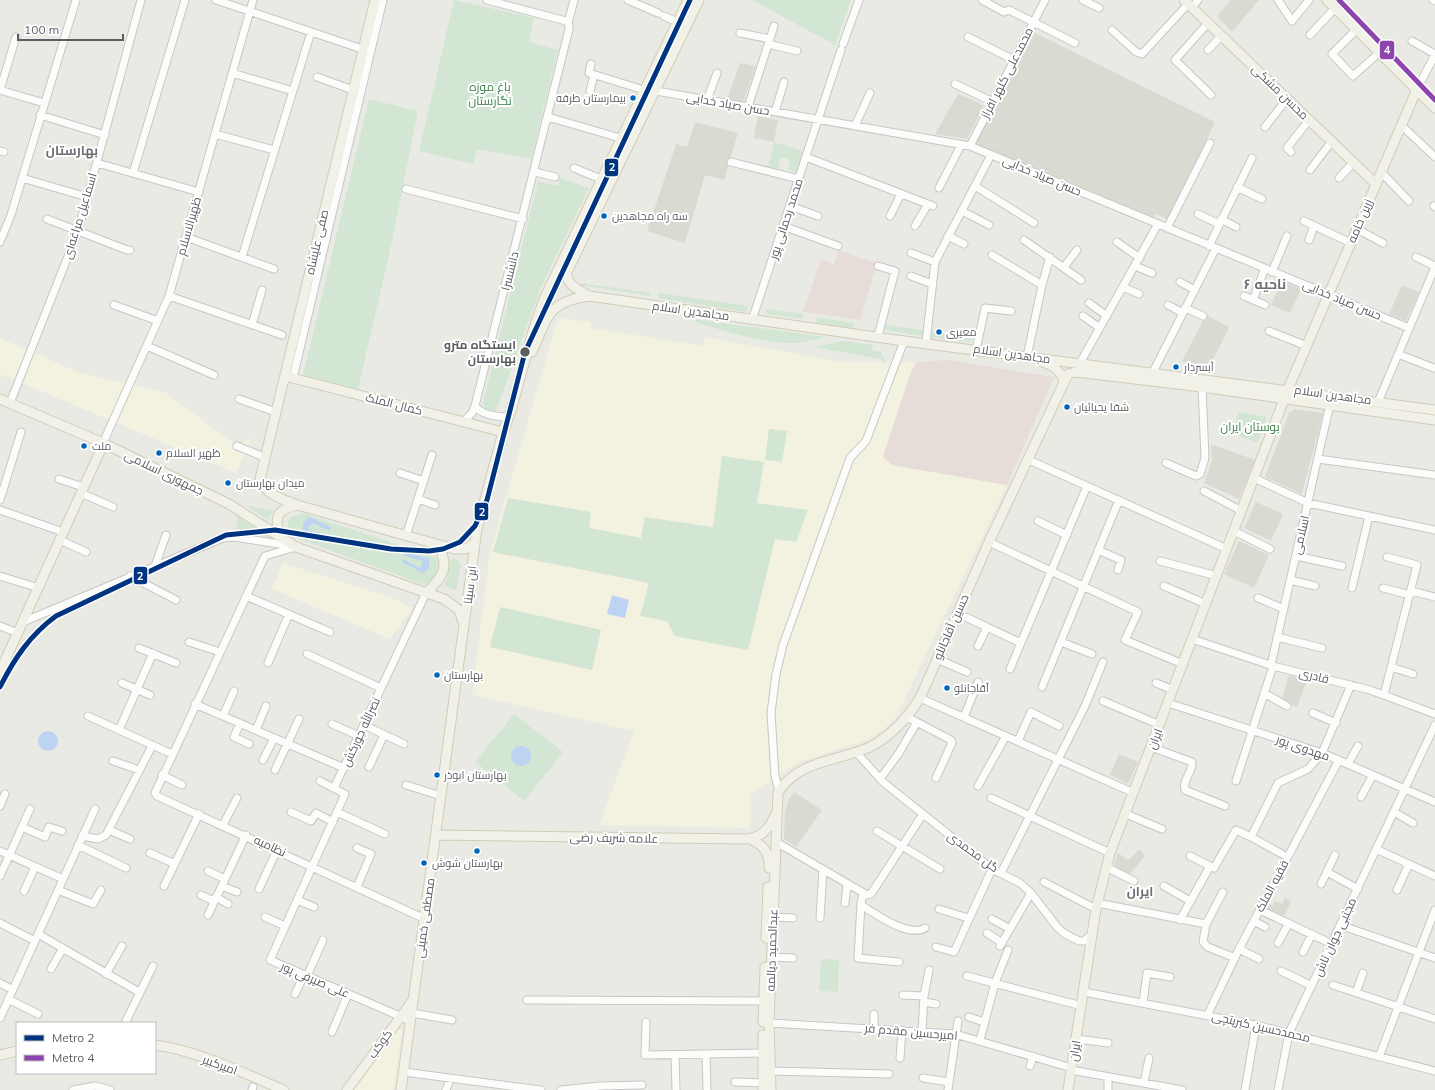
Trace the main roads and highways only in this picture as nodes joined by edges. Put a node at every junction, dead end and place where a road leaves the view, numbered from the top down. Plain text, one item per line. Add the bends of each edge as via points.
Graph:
1 (375, 0) edge
2 (688, 0) edge
3 (699, 0) edge
4 (1328, 0) edge
5 (1188, 4) edge
6 (1417, 89) junction
7 (1435, 108) edge
8 (1376, 184) junction
9 (589, 296) junction
10 (1027, 357) junction
11 (1078, 368) junction
12 (522, 375) junction
13 (289, 377) junction
14 (1064, 381) junction
15 (1288, 389) junction
16 (0, 399) edge
17 (1284, 399) junction
18 (1435, 410) edge
19 (1435, 420) edge
20 (503, 432) junction
21 (105, 444) junction
22 (297, 505) junction
23 (280, 536) junction
24 (475, 543) junction
25 (438, 545) junction
26 (426, 592) junction
27 (465, 626) junction
28 (0, 672) edge
29 (778, 810) junction
30 (436, 836) junction
31 (750, 839) junction
32 (776, 842) junction
33 (765, 849) junction
34 (414, 999) junction
35 (156, 1045) edge
36 (16, 1052) edge
37 (0, 1055) edge
38 (254, 1085) edge
39 (763, 1086) edge
40 (284, 1090) edge
41 (347, 1090) edge
42 (402, 1090) edge
43 (771, 1090) edge
44 (1068, 1090) edge

1 - 13 main road, صفی علیشاه via 367,51 353,90
2 - 12 main road via 544,299
3 - 9 main road via 566,272 570,284
4 - 6 main road
5 - 8 main road, محسن مشکی
6 - 7 main road
6 - 8 main road, زرین خامه
8 - 15 main road, زرین خامه
9 - 10 main road, مجاهدین اسلام
9 - 12 main road via 566,301 554,309 547,318
10 - 11 main road, مجاهدین اسلام
10 - 14 main road via 1055,368
11 - 14 main road via 1068,374
11 - 15 main road, مجاهدین اسلام via 1153,372
11 - 17 main road, مجاهدین اسلام
12 - 20 main road
13 - 20 main road, کمال الملک
13 - 22 main road, صفی علیشاه via 276,412 260,474 261,483 273,495
14 - 29 main road, حسین آقاجانلو via 920,698 907,717 877,742 796,774 779,792
15 - 17 main road, زرین خامه
15 - 18 main road, مجاهدین اسلام
16 - 21 main road, جمهوری اسلامی
17 - 19 main road, مجاهدین اسلام
17 - 44 main road, ایران via 1110,853 1091,935
20 - 24 main road
21 - 23 main road, جمهوری اسلامی via 229,504
21 - 28 main road
22 - 23 main road via 282,510 276,517
22 - 25 main road
23 - 26 main road via 296,546
24 - 25 main road via 466,548 454,549
24 - 27 main road, ابن سینا
25 - 26 main road via 444,555 445,567 441,578
26 - 27 main road via 444,599 459,610
27 - 30 main road, مصطفی خمینی
29 - 31 main road via 764,832
29 - 32 main road, عبدالحمید دیالمه
30 - 31 main road, علامه شریف رضی
30 - 34 main road, مصطفی خمینی
31 - 33 main road
32 - 33 main road
32 - 43 main road, عبدالحمید دیالمه via 769,1023
33 - 39 main road, عبدالحمید دیالمه via 769,862 763,1001
34 - 41 main road, کوکب
34 - 42 main road, مصطفی خمینی
35 - 38 main road, امیرکبیر via 171,1047
36 - 37 main road
38 - 40 main road, امیرکبیر

